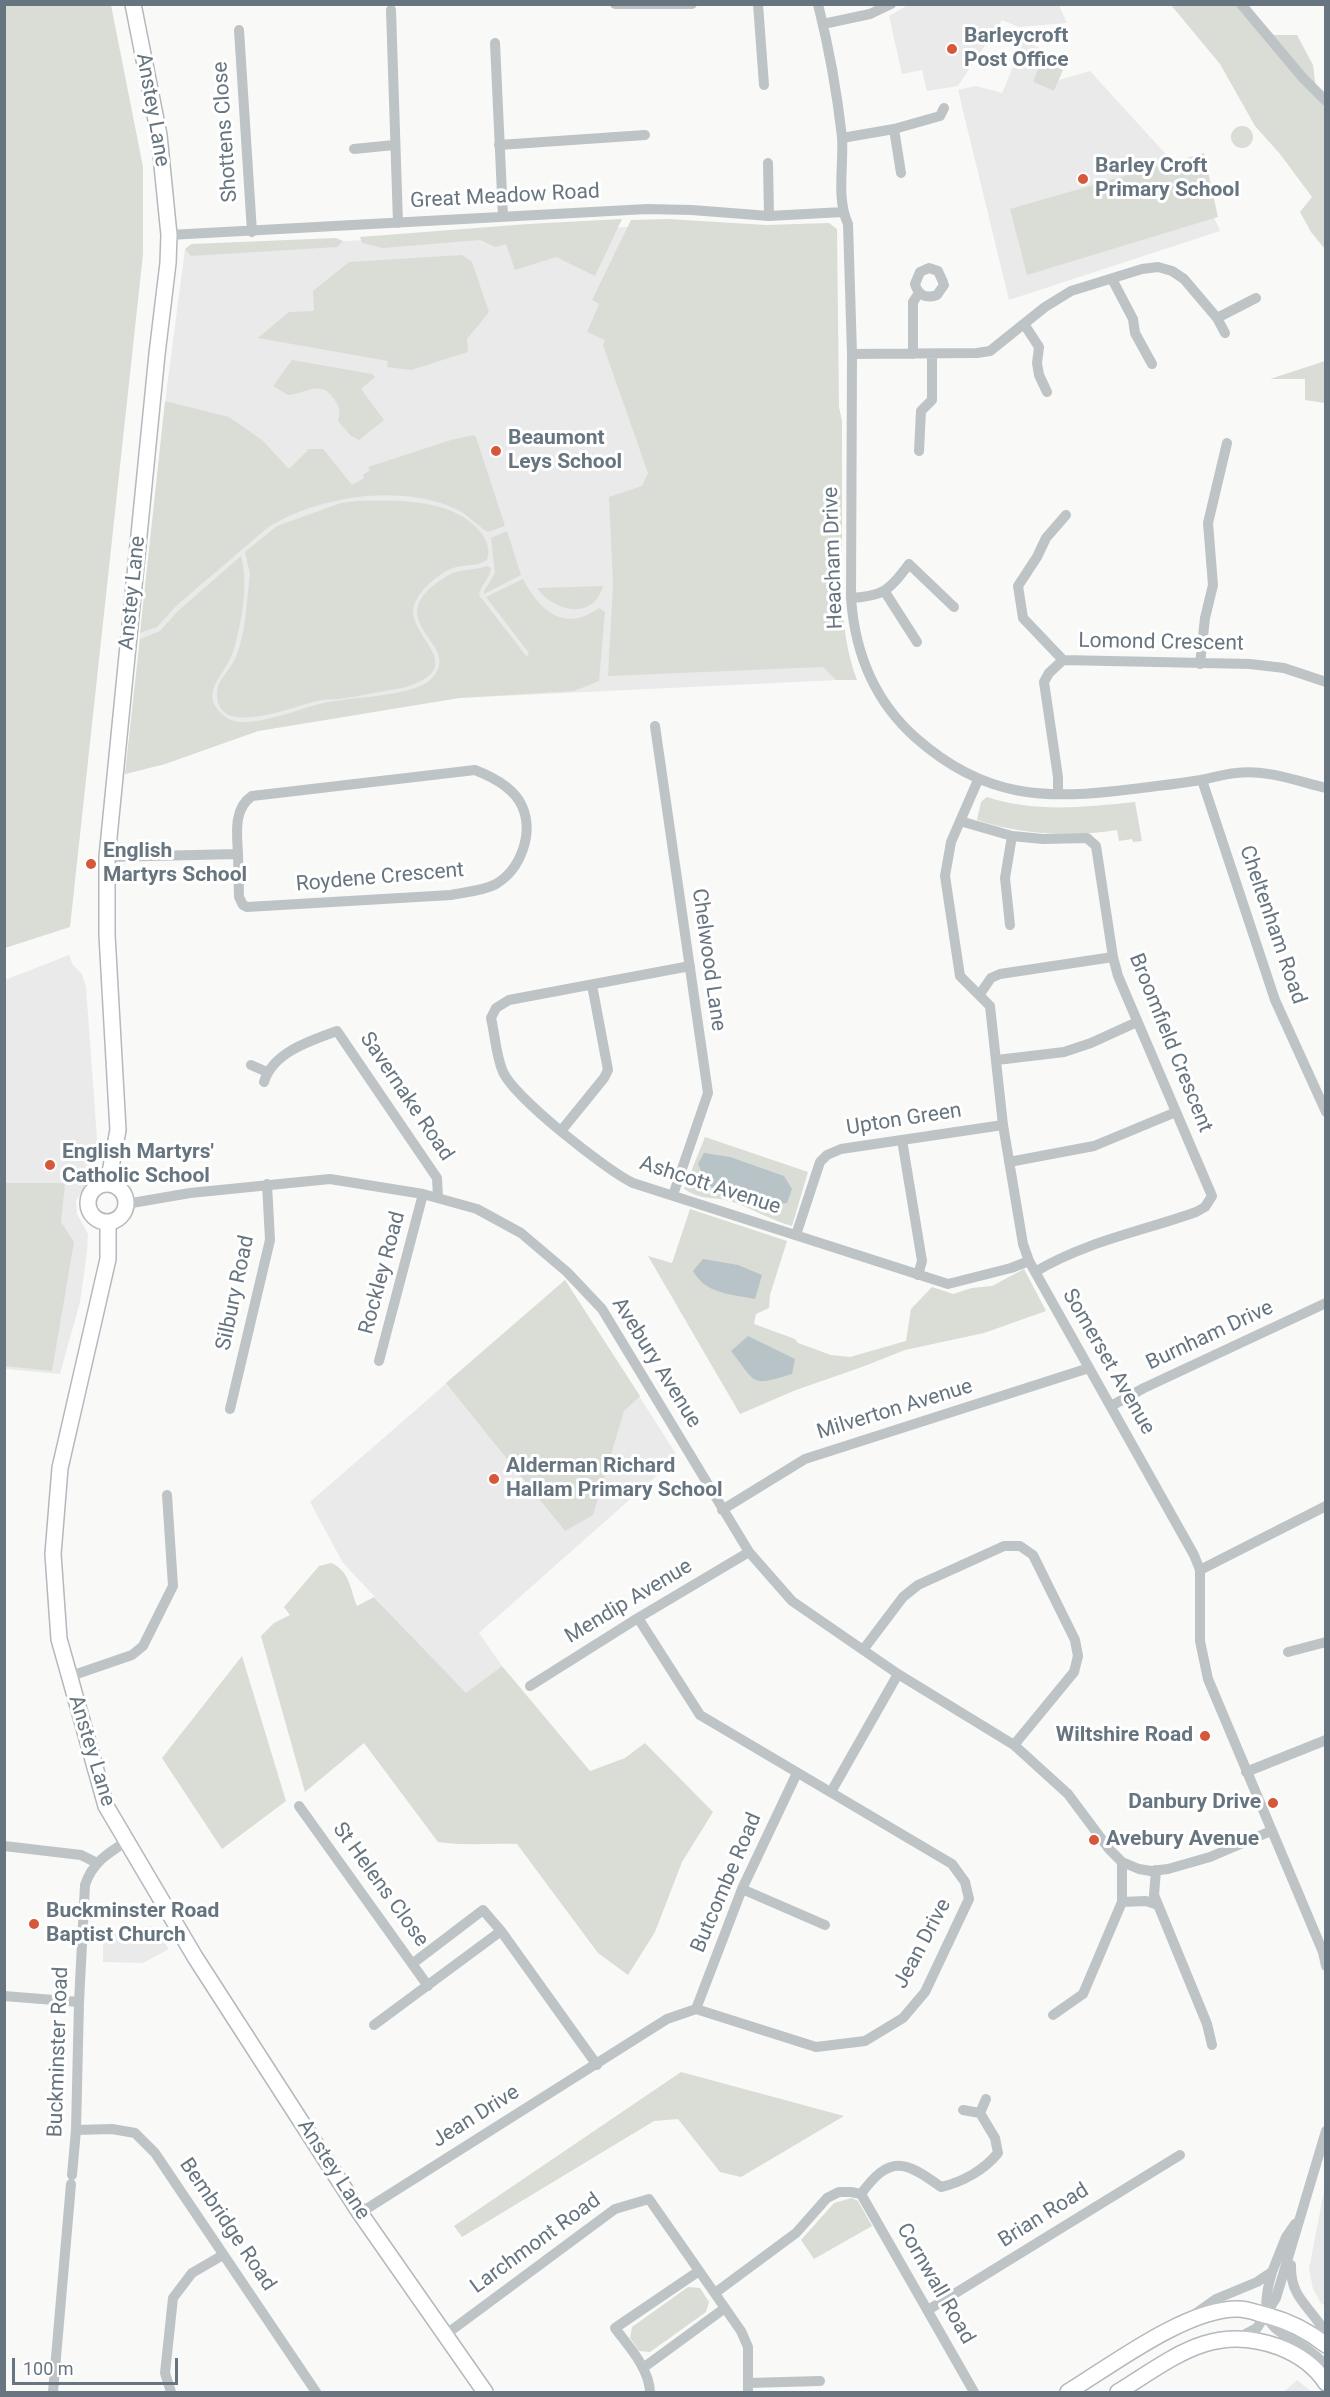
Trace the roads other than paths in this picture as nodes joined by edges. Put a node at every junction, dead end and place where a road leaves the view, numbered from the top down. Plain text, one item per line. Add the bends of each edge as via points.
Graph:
1 (133, 4) edge
2 (615, 4) edge
3 (692, 4) edge
4 (758, 4) edge
5 (818, 4) edge
6 (891, 4) edge
7 (1241, 4) edge
8 (391, 10) dead end
9 (823, 24) junction
10 (239, 30) dead end
11 (495, 43) dead end
12 (764, 85) dead end
13 (1326, 101) edge
14 (944, 108) dead end
15 (894, 129) junction
16 (645, 135) dead end
17 (842, 138) junction
18 (394, 145) junction
19 (499, 145) junction
20 (354, 149) dead end
21 (768, 163) dead end
22 (901, 173) dead end
23 (843, 212) junction
24 (503, 216) junction
25 (769, 216) junction
26 (398, 223) junction
27 (252, 232) junction
28 (169, 235) junction
29 (1112, 279) junction
30 (919, 293) junction
31 (1256, 298) dead end
32 (1217, 318) junction
33 (1024, 324) junction
34 (1225, 333) dead end
35 (852, 354) junction
36 (913, 354) junction
37 (932, 354) junction
38 (1152, 364) dead end
39 (1047, 392) dead end
40 (1227, 443) dead end
41 (919, 451) dead end
42 (1066, 515) dead end
43 (885, 592) junction
44 (851, 598) junction
45 (954, 607) dead end
46 (917, 642) dead end
47 (1063, 660) junction
48 (1200, 664) junction
49 (1326, 682) edge
50 (655, 726) dead end
51 (978, 780) junction
52 (1202, 780) junction
53 (1326, 788) edge
54 (1058, 794) junction
55 (960, 821) junction
56 (1012, 836) junction
57 (238, 854) junction
58 (107, 857) junction
59 (1010, 925) dead end
60 (1113, 957) junction
61 (690, 966) junction
62 (592, 985) junction
63 (980, 994) junction
64 (1137, 1022) junction
65 (997, 1060) junction
66 (251, 1065) dead end
67 (1176, 1112) junction
68 (1326, 1112) edge
69 (1003, 1125) junction
70 (561, 1131) junction
71 (902, 1140) junction
72 (1009, 1162) junction
73 (108, 1183) junction
74 (267, 1184) junction
75 (423, 1194) junction
76 (673, 1195) junction
77 (438, 1197) junction
78 (126, 1204) junction
79 (108, 1222) junction
80 (796, 1235) junction
81 (1029, 1261) junction
82 (1035, 1272) junction
83 (918, 1275) junction
84 (1326, 1303) edge
85 (379, 1361) dead end
86 (1089, 1368) junction
87 (1111, 1406) junction
88 (230, 1409) dead end
89 (167, 1495) dead end
90 (1326, 1506) edge
91 (722, 1510) junction
92 (749, 1552) junction
93 (1200, 1570) junction
94 (638, 1618) junction
95 (1326, 1642) edge
96 (863, 1650) junction
97 (1288, 1652) dead end
98 (898, 1674) junction
99 (68, 1677) junction
100 (530, 1686) dead end
101 (1326, 1740) edge
102 (1014, 1744) junction
103 (1246, 1772) junction
104 (797, 1773) junction
105 (831, 1792) junction
106 (299, 1806) dead end
107 (1271, 1831) junction
108 (127, 1841) junction
109 (4, 1846) edge
110 (1122, 1862) junction
111 (97, 1863) junction
112 (1156, 1870) junction
113 (742, 1889) junction
114 (1122, 1902) junction
115 (1158, 1905) junction
116 (825, 1924) dead end
117 (501, 1931) junction
118 (1324, 1953) edge
119 (412, 1964) junction
120 (1326, 1966) edge
121 (428, 1986) junction
122 (4, 1996) edge
123 (79, 2002) junction
124 (696, 2009) junction
125 (1053, 2015) dead end
126 (374, 2025) dead end
127 (1212, 2045) dead end
128 (597, 2065) junction
129 (986, 2099) dead end
130 (963, 2110) dead end
131 (980, 2113) junction
132 (76, 2130) junction
133 (1326, 2130) edge
134 (1180, 2155) dead end
135 (861, 2194) junction
136 (360, 2213) junction
137 (1300, 2217) junction
138 (1291, 2253) junction
139 (223, 2255) junction
140 (699, 2271) junction
141 (1272, 2272) junction
142 (715, 2294) junction
143 (725, 2308) junction
144 (928, 2310) junction
145 (1266, 2315) junction
146 (1184, 2321) junction
147 (1326, 2334) edge
148 (445, 2335) junction
149 (1238, 2338) junction
150 (1326, 2346) edge
151 (1326, 2366) edge
152 (643, 2368) junction
153 (820, 2381) dead end
154 (1326, 2383) edge
155 (748, 2388) edge
156 (52, 2392) edge
157 (171, 2392) edge
158 (316, 2392) edge
159 (485, 2392) edge
160 (650, 2392) edge
161 (974, 2392) edge
162 (1068, 2392) edge
163 (1118, 2392) edge

1 - 28 main road, Anstey Lane via 159,135
2 - 3 street
4 - 12 street
5 - 9 street, Heacham Drive
6 - 9 street via 878,11
7 - 13 street
8 - 18 street
9 - 17 street, Heacham Drive
10 - 27 street, Shottens Close
11 - 19 street
14 - 15 street via 940,116
15 - 17 street
15 - 22 street
16 - 19 street
17 - 23 street, Heacham Drive
18 - 20 street
18 - 26 street
19 - 24 street
21 - 25 street
23 - 25 street, Great Meadow Road
23 - 35 street, Heacham Drive via 848,224
24 - 25 street, Great Meadow Road via 647,209
24 - 26 street, Great Meadow Road
26 - 27 street, Great Meadow Road
27 - 28 street, Great Meadow Road
28 - 58 main road, Anstey Lane
29 - 32 street via 1142,269 1158,267 1172,271 1184,279
29 - 33 street via 1071,291
29 - 38 street
30 - 30 street via 915,280 924,269 938,271 944,283 940,292 932,297
30 - 36 street via 913,302
31 - 32 street
32 - 34 street
33 - 37 street via 990,351
33 - 39 street via 1039,347 1039,375
35 - 36 street
35 - 44 street, Heacham Drive
36 - 37 street
37 - 41 street via 932,400 921,411
40 - 48 street via 1208,523 1213,585
42 - 47 street via 1046,538 1018,586 1023,618
43 - 44 street
43 - 45 street via 909,564
43 - 46 street
44 - 51 street, Heacham Drive via 858,650 875,688 899,723 929,750
47 - 48 street, Lomond Crescent
47 - 54 street, Lomond Crescent via 1044,682
48 - 49 street, Lomond Crescent via 1284,668
50 - 61 street, Chelwood Lane
51 - 54 street, Heacham Drive via 1012,791
51 - 55 street, Somerset Avenue
52 - 53 street, Heacham Drive via 1237,772 1276,775
52 - 54 street, Heacham Drive
52 - 68 street, Cheltenham Road via 1275,1000
55 - 56 street, Broomfield Crescent
55 - 63 street, Somerset Avenue via 951,842 945,876 957,965 964,981
56 - 59 street via 1005,878
56 - 60 street, Broomfield Crescent via 1087,838 1096,846
57 - 57 street, Roydene Crescent via 238,818 245,801 252,796 475,770 502,784 522,806 525,817 526,840 517,862 496,884 450,895 247,907 239,897
57 - 58 street
58 - 73 main road, Anstey Lane via 107,935 118,1130
60 - 63 street via 1000,974 990,978
60 - 64 street, Broomfield Crescent
61 - 62 street
61 - 76 street, Chelwood Lane via 708,1093
62 - 70 street via 608,1070
62 - 70 street, Ashcott Avenue via 509,1000 496,1008 491,1018 501,1066 509,1081
63 - 65 street, Somerset Avenue via 990,1006
64 - 65 street via 1064,1052
64 - 67 street, Broomfield Crescent
65 - 69 street, Somerset Avenue
66 - 77 street, Savernake Road via 266,1077 271,1066 286,1054 338,1031 437,1178
67 - 72 street via 1094,1146
67 - 82 street, Broomfield Crescent via 1210,1189 1210,1202 1196,1212 1056,1259
69 - 71 street, Upton Green
69 - 72 street, Somerset Avenue
70 - 76 street, Ashcott Avenue via 618,1176
71 - 80 street, Upton Green via 841,1149 827,1155 818,1167
71 - 83 street via 922,1261
72 - 81 street, Somerset Avenue
73 - 78 main road via 121,1189
73 - 79 main road via 94,1188 88,1202 91,1214
74 - 75 street, Avebury Avenue via 330,1179
74 - 78 street, Avebury Avenue
74 - 88 street, Silbury Road via 270,1240
75 - 77 street, Avebury Avenue
75 - 85 street, Rockley Road
76 - 80 street, Ashcott Avenue
77 - 91 street, Avebury Avenue via 477,1209 521,1233 567,1272 602,1309
78 - 79 main road via 124,1212
79 - 99 main road, Anstey Lane via 108,1259 60,1468 52,1554 59,1639
80 - 83 street, Ashcott Avenue
81 - 82 street, Somerset Avenue
81 - 83 street, Ashcott Avenue via 948,1284
82 - 86 street, Somerset Avenue
84 - 87 street, Burnham Drive
86 - 87 street, Somerset Avenue
86 - 91 street, Milverton Avenue via 805,1459
87 - 93 street, Somerset Avenue
89 - 99 street via 173,1586 143,1646 132,1655
90 - 93 street
91 - 92 street, Avebury Avenue
92 - 94 street, Mendip Avenue
92 - 96 street, Avebury Avenue via 792,1600
93 - 103 street, Somerset Avenue via 1202,1661
94 - 100 street, Mendip Avenue
94 - 104 street, Jean Drive via 700,1715
95 - 97 street
96 - 98 street, Avebury Avenue
96 - 102 street via 903,1597 918,1585 1004,1546 1020,1546 1033,1555 1075,1640 1078,1656 1074,1672
98 - 102 street, Avebury Avenue
98 - 105 street
99 - 108 main road, Anstey Lane via 106,1806
101 - 103 street
102 - 110 street, Avebury Avenue via 1068,1794
103 - 107 street, Somerset Avenue
104 - 105 street, Jean Drive
104 - 113 street, Butcombe Road
105 - 124 street, Jean Drive via 952,1864 965,1882 969,1899 925,1992 903,2018 865,2041 816,2047
106 - 119 street, St Helens Close
107 - 112 street, Avebury Avenue via 1210,1857
107 - 118 street, Somerset Avenue
108 - 111 street
108 - 136 main road, Anstey Lane via 195,1957
109 - 111 street via 81,1855
110 - 112 street, Avebury Avenue
110 - 114 street
111 - 123 street, Buckminster Road via 89,1872 86,1885
112 - 115 street via 1154,1895
113 - 116 street
113 - 124 street, Butcombe Road
114 - 115 street
114 - 125 street via 1083,1994
115 - 127 street
117 - 119 street via 483,1910
117 - 121 street
117 - 128 street
118 - 120 street, Somerset Avenue
119 - 121 street, St Helens Close
121 - 126 street
122 - 123 street
123 - 132 street, Buckminster Road
124 - 128 street, Jean Drive via 667,2019
128 - 136 street, Jean Drive
129 - 131 street
130 - 131 street
131 - 135 street via 995,2138 998,2152 988,2165 941,2187 909,2166 890,2166 873,2178
132 - 139 street, Bembridge Road via 135,2133 156,2153
132 - 156 street, Buckminster Road
133 - 137 street
134 - 144 street, Brian Road
135 - 142 street via 839,2192 827,2198 796,2234
135 - 144 street, Cornwall Road
136 - 148 main road, Anstey Lane
137 - 138 street
137 - 141 street via 1286,2237
138 - 145 street
138 - 147 street via 1290,2280
139 - 157 street via 192,2273 173,2298 165,2373
139 - 158 street, Bembridge Road
140 - 142 street, Larchmont Road
140 - 148 street, Larchmont Road via 649,2199 615,2209
140 - 152 street via 615,2328
141 - 145 street
141 - 146 street via 1216,2298
142 - 143 street, Larchmont Road
143 - 152 street
143 - 155 street, Larchmont Road via 748,2347
144 - 161 street, Cornwall Road
145 - 146 main road via 1239,2309
145 - 149 street via 1257,2328
145 - 150 main road via 1311,2333
145 - 151 street via 1276,2331 1299,2343
146 - 162 main road
148 - 159 main road, Anstey Lane
149 - 154 main road via 1259,2340 1290,2352 1317,2370
149 - 163 main road via 1200,2344
152 - 160 street
153 - 155 street

